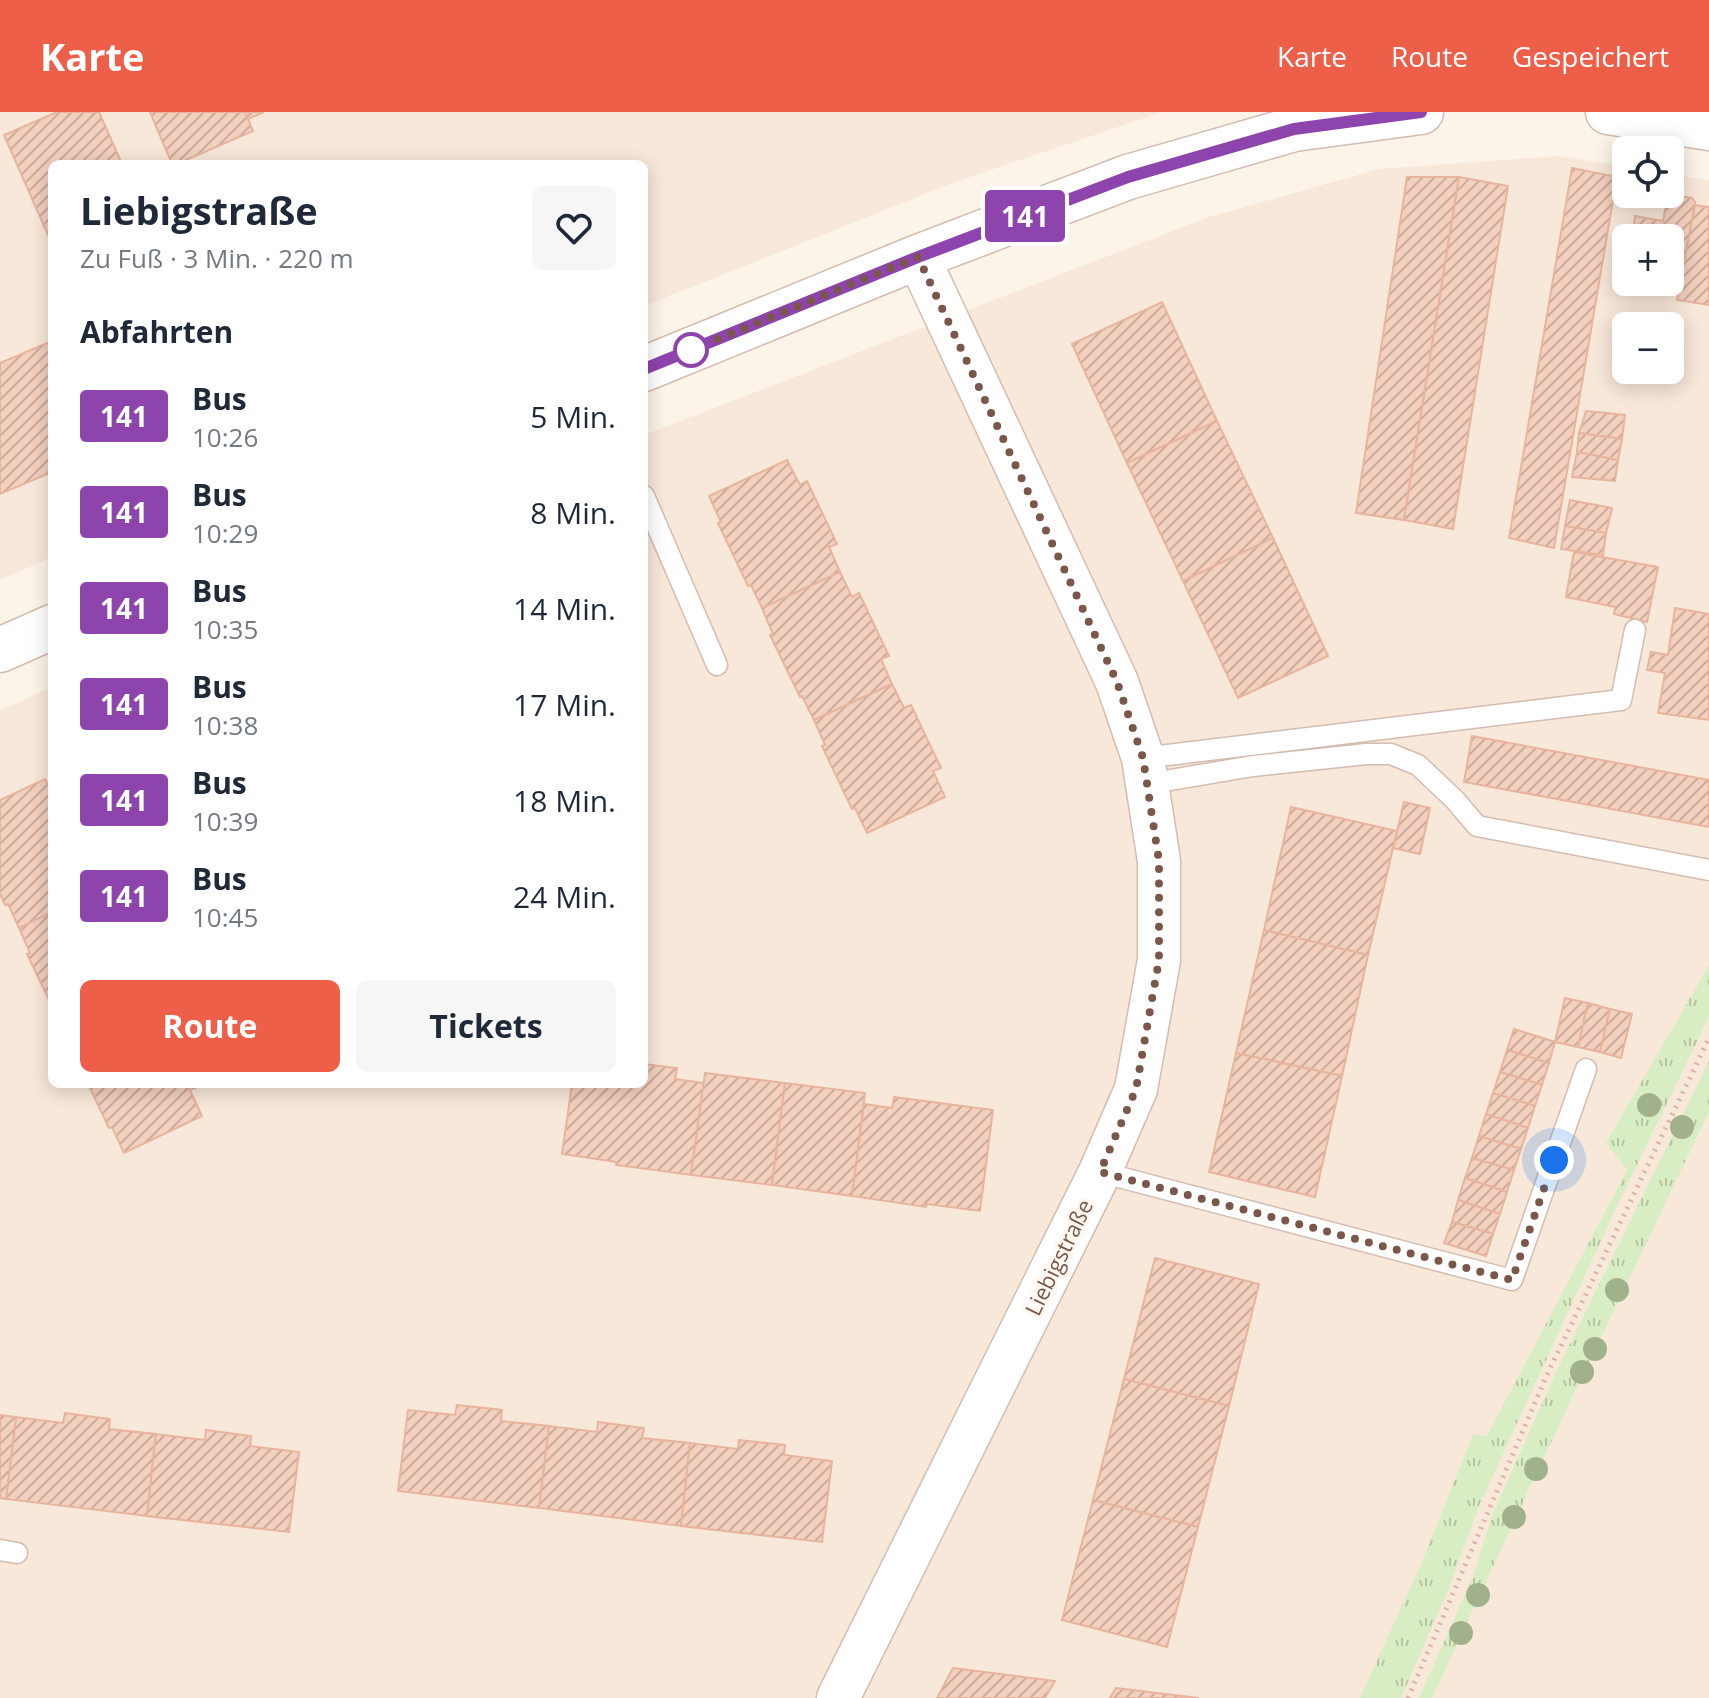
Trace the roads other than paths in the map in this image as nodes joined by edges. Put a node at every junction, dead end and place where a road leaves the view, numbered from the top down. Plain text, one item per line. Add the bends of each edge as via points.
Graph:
1 (1421, 112) edge
2 (1608, 112) edge
3 (1709, 128) edge
4 (918, 257) junction
5 (648, 367) edge
6 (648, 505) edge
7 (48, 629) edge
8 (1635, 630) dead end
9 (0, 650) edge
10 (717, 665) dead end
11 (1145, 771) junction
12 (1709, 870) edge
13 (1586, 1069) dead end
14 (1100, 1172) junction
15 (838, 1698) edge

1 - 4 street via 1294,129 1128,177
2 - 3 street
4 - 5 street
4 - 11 street, Liebigstraße via 1117,682
6 - 10 lane
7 - 9 street
8 - 11 lane via 1621,700
11 - 12 lane via 1391,754 1418,765 1477,826
11 - 14 street, Liebigstraße via 1159,861 1159,960 1136,1089
13 - 14 lane via 1512,1280
14 - 15 street, Liebigstraße

